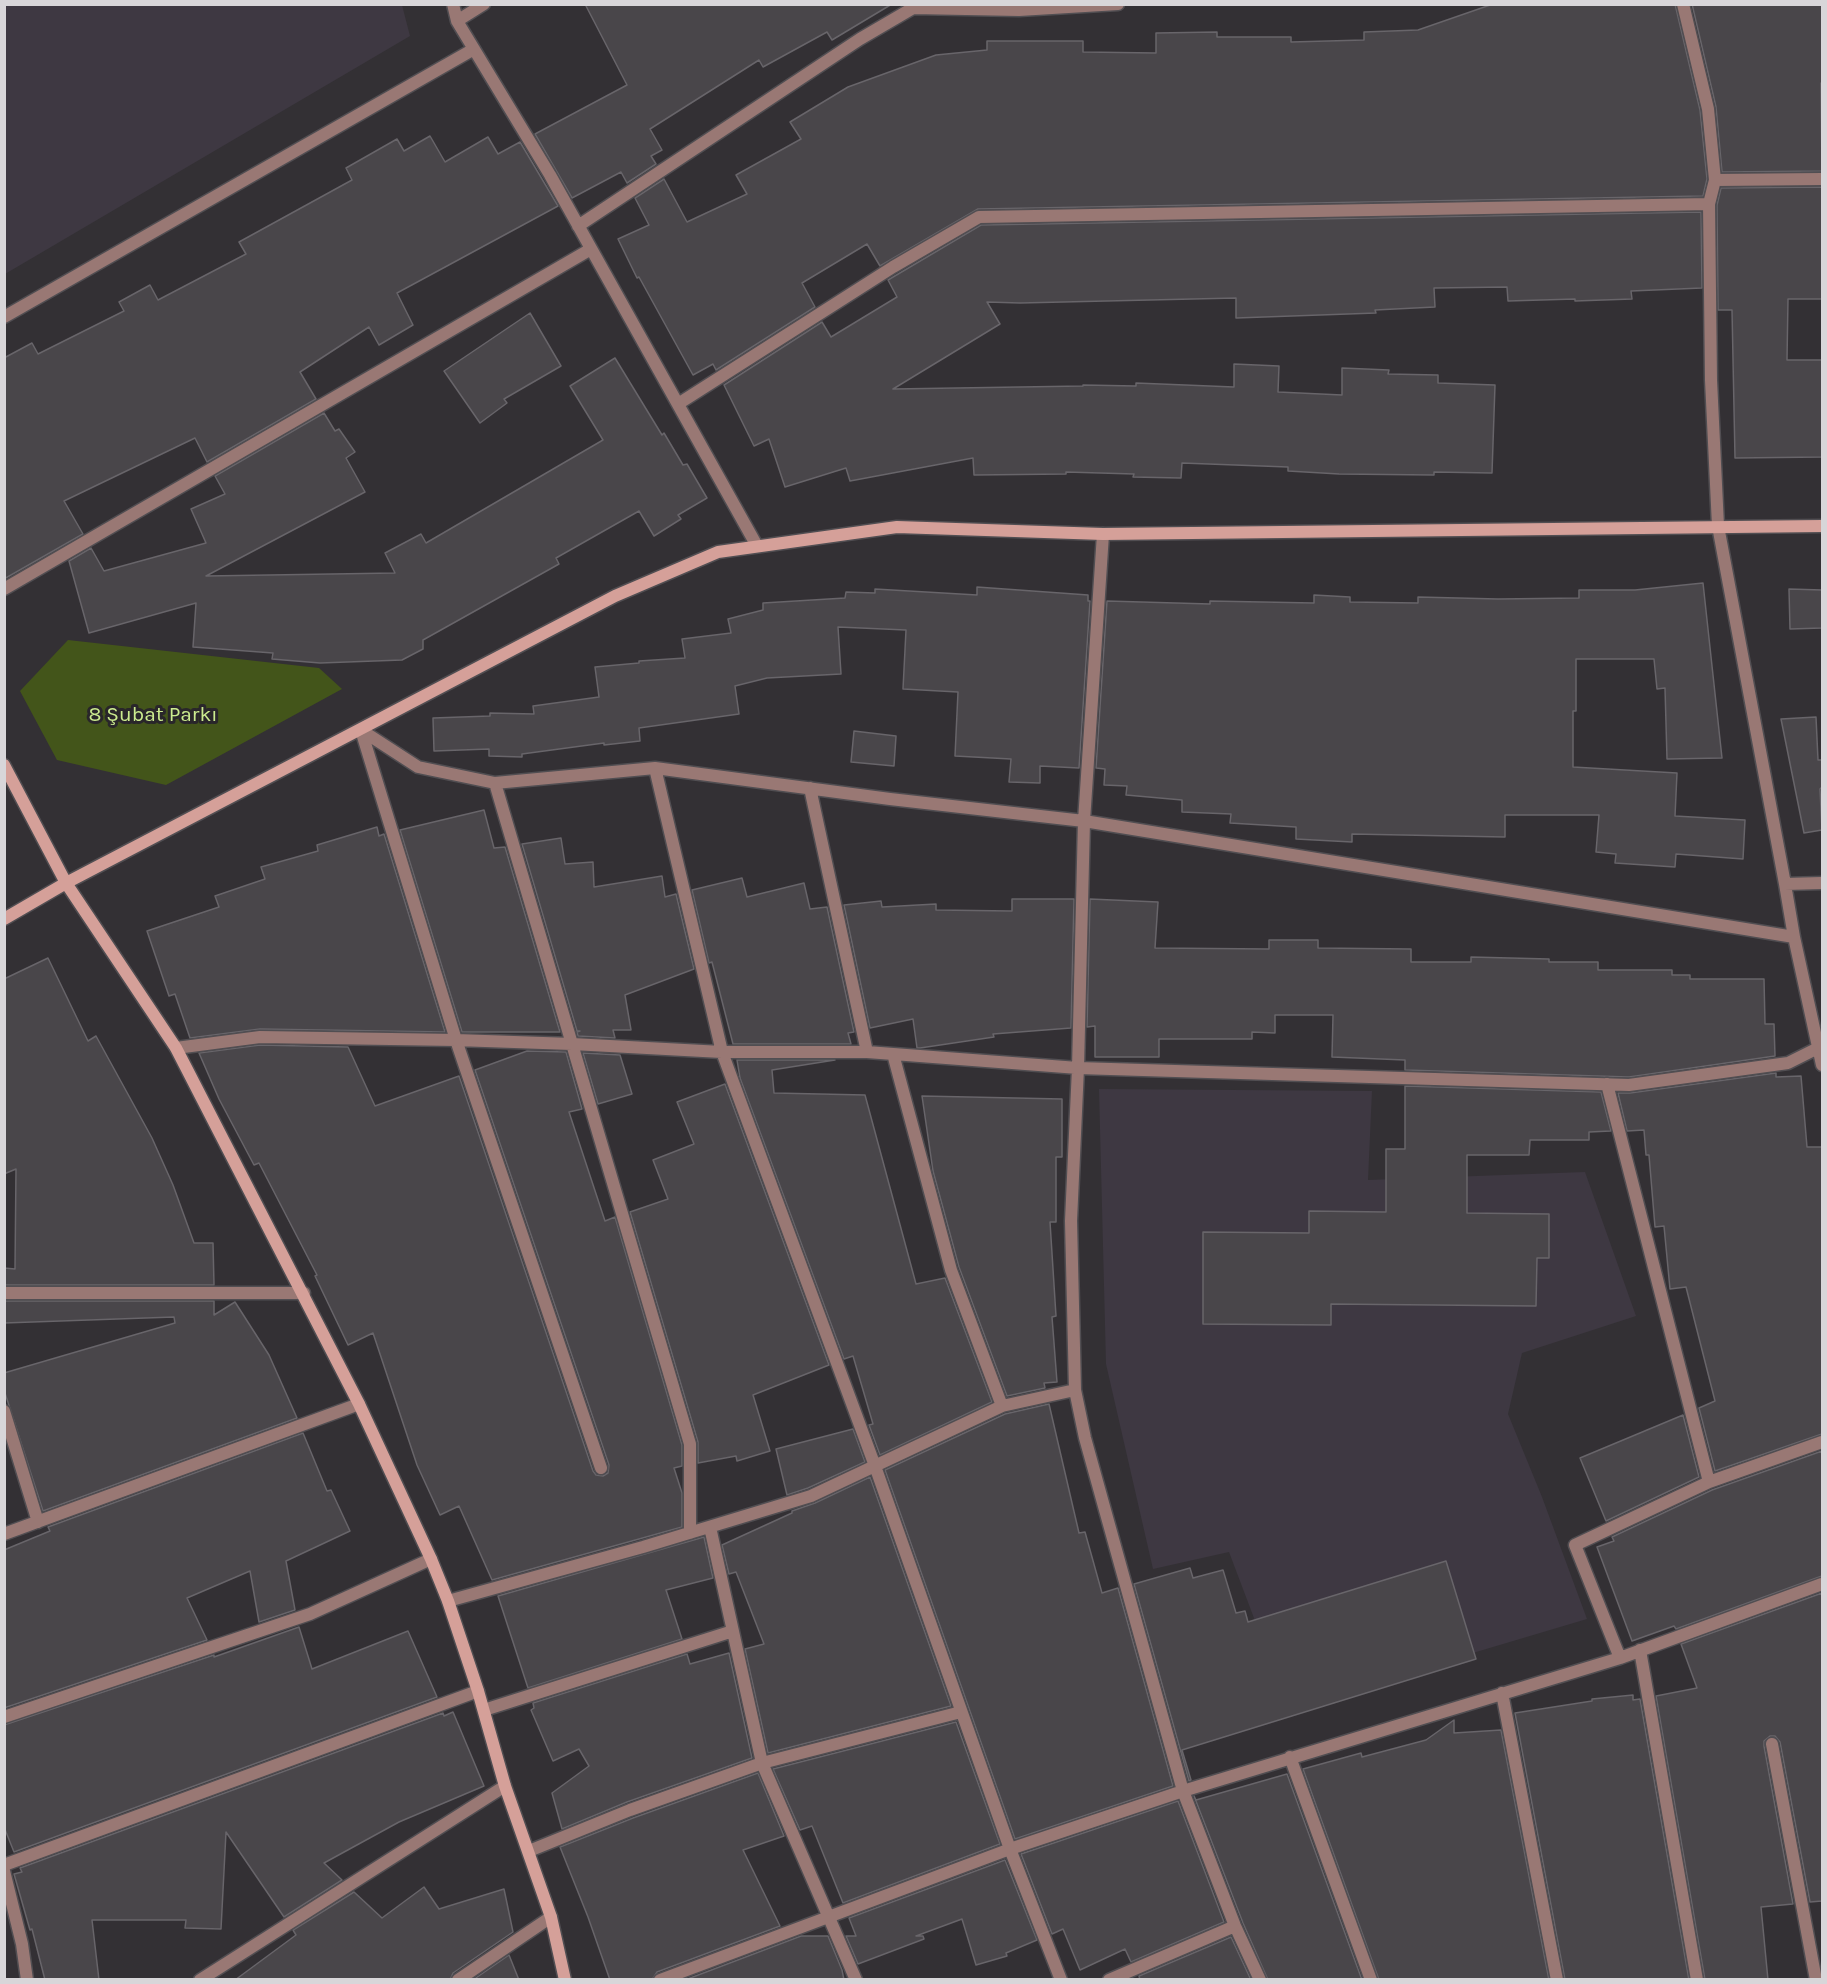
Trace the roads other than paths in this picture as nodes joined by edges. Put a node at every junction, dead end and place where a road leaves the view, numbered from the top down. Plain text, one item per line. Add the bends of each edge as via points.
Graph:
1 (453, 4) edge
2 (484, 4) edge
3 (1118, 4) edge
4 (1683, 4) edge
5 (457, 21) junction
6 (474, 49) junction
7 (1822, 179) edge
8 (1715, 180) junction
9 (1709, 204) junction
10 (578, 226) junction
11 (591, 249) junction
12 (4, 317) edge
13 (678, 404) junction
14 (1718, 526) junction
15 (1822, 526) edge
16 (1103, 534) junction
17 (757, 546) junction
18 (4, 589) edge
19 (361, 730) junction
20 (4, 765) edge
21 (655, 768) junction
22 (495, 783) junction
23 (810, 788) junction
24 (1084, 821) junction
25 (66, 883) junction
26 (1822, 883) edge
27 (1785, 884) junction
28 (4, 919) edge
29 (1794, 937) junction
30 (456, 1040) junction
31 (572, 1044) junction
32 (1821, 1047) edge
33 (176, 1048) junction
34 (723, 1052) junction
35 (867, 1052) junction
36 (893, 1054) junction
37 (1822, 1065) edge
38 (1078, 1068) junction
39 (1607, 1084) junction
40 (4, 1293) edge
41 (303, 1293) junction
42 (1075, 1390) junction
43 (359, 1404) junction
44 (1002, 1406) junction
45 (4, 1411) edge
46 (1822, 1442) edge
47 (875, 1466) junction
48 (601, 1468) dead end
49 (1709, 1482) junction
50 (38, 1521) junction
51 (710, 1527) junction
52 (690, 1533) junction
53 (4, 1534) edge
54 (431, 1558) junction
55 (1822, 1584) edge
56 (448, 1601) junction
57 (733, 1631) junction
58 (1640, 1650) junction
59 (1620, 1658) junction
60 (478, 1691) junction
61 (1502, 1693) junction
62 (484, 1710) junction
63 (961, 1712) junction
64 (4, 1717) edge
65 (1772, 1744) dead end
66 (1290, 1757) junction
67 (762, 1763) junction
68 (506, 1785) junction
69 (1183, 1791) junction
70 (1010, 1850) junction
71 (529, 1851) junction
72 (4, 1865) edge
73 (4, 1871) edge
74 (551, 1917) junction
75 (830, 1917) junction
76 (1235, 1926) junction
77 (27, 1980) edge
78 (200, 1980) edge
79 (458, 1980) edge
80 (565, 1980) edge
81 (660, 1980) edge
82 (856, 1980) edge
83 (1061, 1980) edge
84 (1109, 1980) edge
85 (1260, 1980) edge
86 (1371, 1980) edge
87 (1557, 1980) edge
88 (1697, 1980) edge
89 (1816, 1980) edge

1 - 5 street
2 - 5 street
3 - 10 street via 1019,10 913,8
4 - 8 street via 1708,109
5 - 6 street
6 - 10 street
6 - 12 street
7 - 8 street
8 - 9 street
9 - 13 street via 979,217
9 - 14 street
10 - 11 street
11 - 13 street
11 - 18 street
13 - 17 street
14 - 15 main road
14 - 16 main road
14 - 27 street
16 - 17 main road via 897,527
16 - 24 street
17 - 19 main road via 718,552 615,596
19 - 22 street via 418,766
19 - 25 main road
19 - 30 street
20 - 25 main road
21 - 22 street
21 - 23 street
21 - 34 street
22 - 31 street
23 - 24 street
23 - 35 street
24 - 29 street
24 - 38 street
25 - 28 main road
25 - 33 main road
26 - 27 street
27 - 29 street
29 - 32 street
30 - 31 street
30 - 33 street via 260,1037
30 - 48 street
31 - 34 street
31 - 52 street via 690,1444
32 - 37 street
32 - 39 street via 1788,1063 1629,1085
33 - 41 main road
34 - 35 street
34 - 47 street
35 - 36 street
36 - 38 street
36 - 44 street via 951,1270
38 - 39 street
38 - 42 street via 1071,1221
39 - 49 street
40 - 41 street
41 - 43 main road
42 - 44 street
42 - 69 street
43 - 50 street
43 - 54 main road
44 - 47 street
45 - 50 street
46 - 49 street
47 - 51 street via 811,1496
47 - 63 street
49 - 59 street via 1575,1545
50 - 53 street
51 - 52 street
51 - 57 street
52 - 56 street
54 - 56 main road
54 - 64 street via 310,1614
55 - 58 street
56 - 60 main road
57 - 62 street
57 - 67 street
58 - 59 street
58 - 88 street
59 - 61 street
60 - 62 main road
60 - 72 street
61 - 66 street
61 - 87 street
62 - 68 main road
63 - 67 street
63 - 70 street
65 - 89 street
66 - 69 street
66 - 86 street
67 - 71 street
67 - 75 street
68 - 71 main road
68 - 78 street
69 - 70 street
69 - 76 street
70 - 75 street
70 - 83 street
71 - 74 main road
73 - 77 street
74 - 79 street
74 - 80 main road
75 - 81 street
75 - 82 street
76 - 84 street
76 - 85 street

